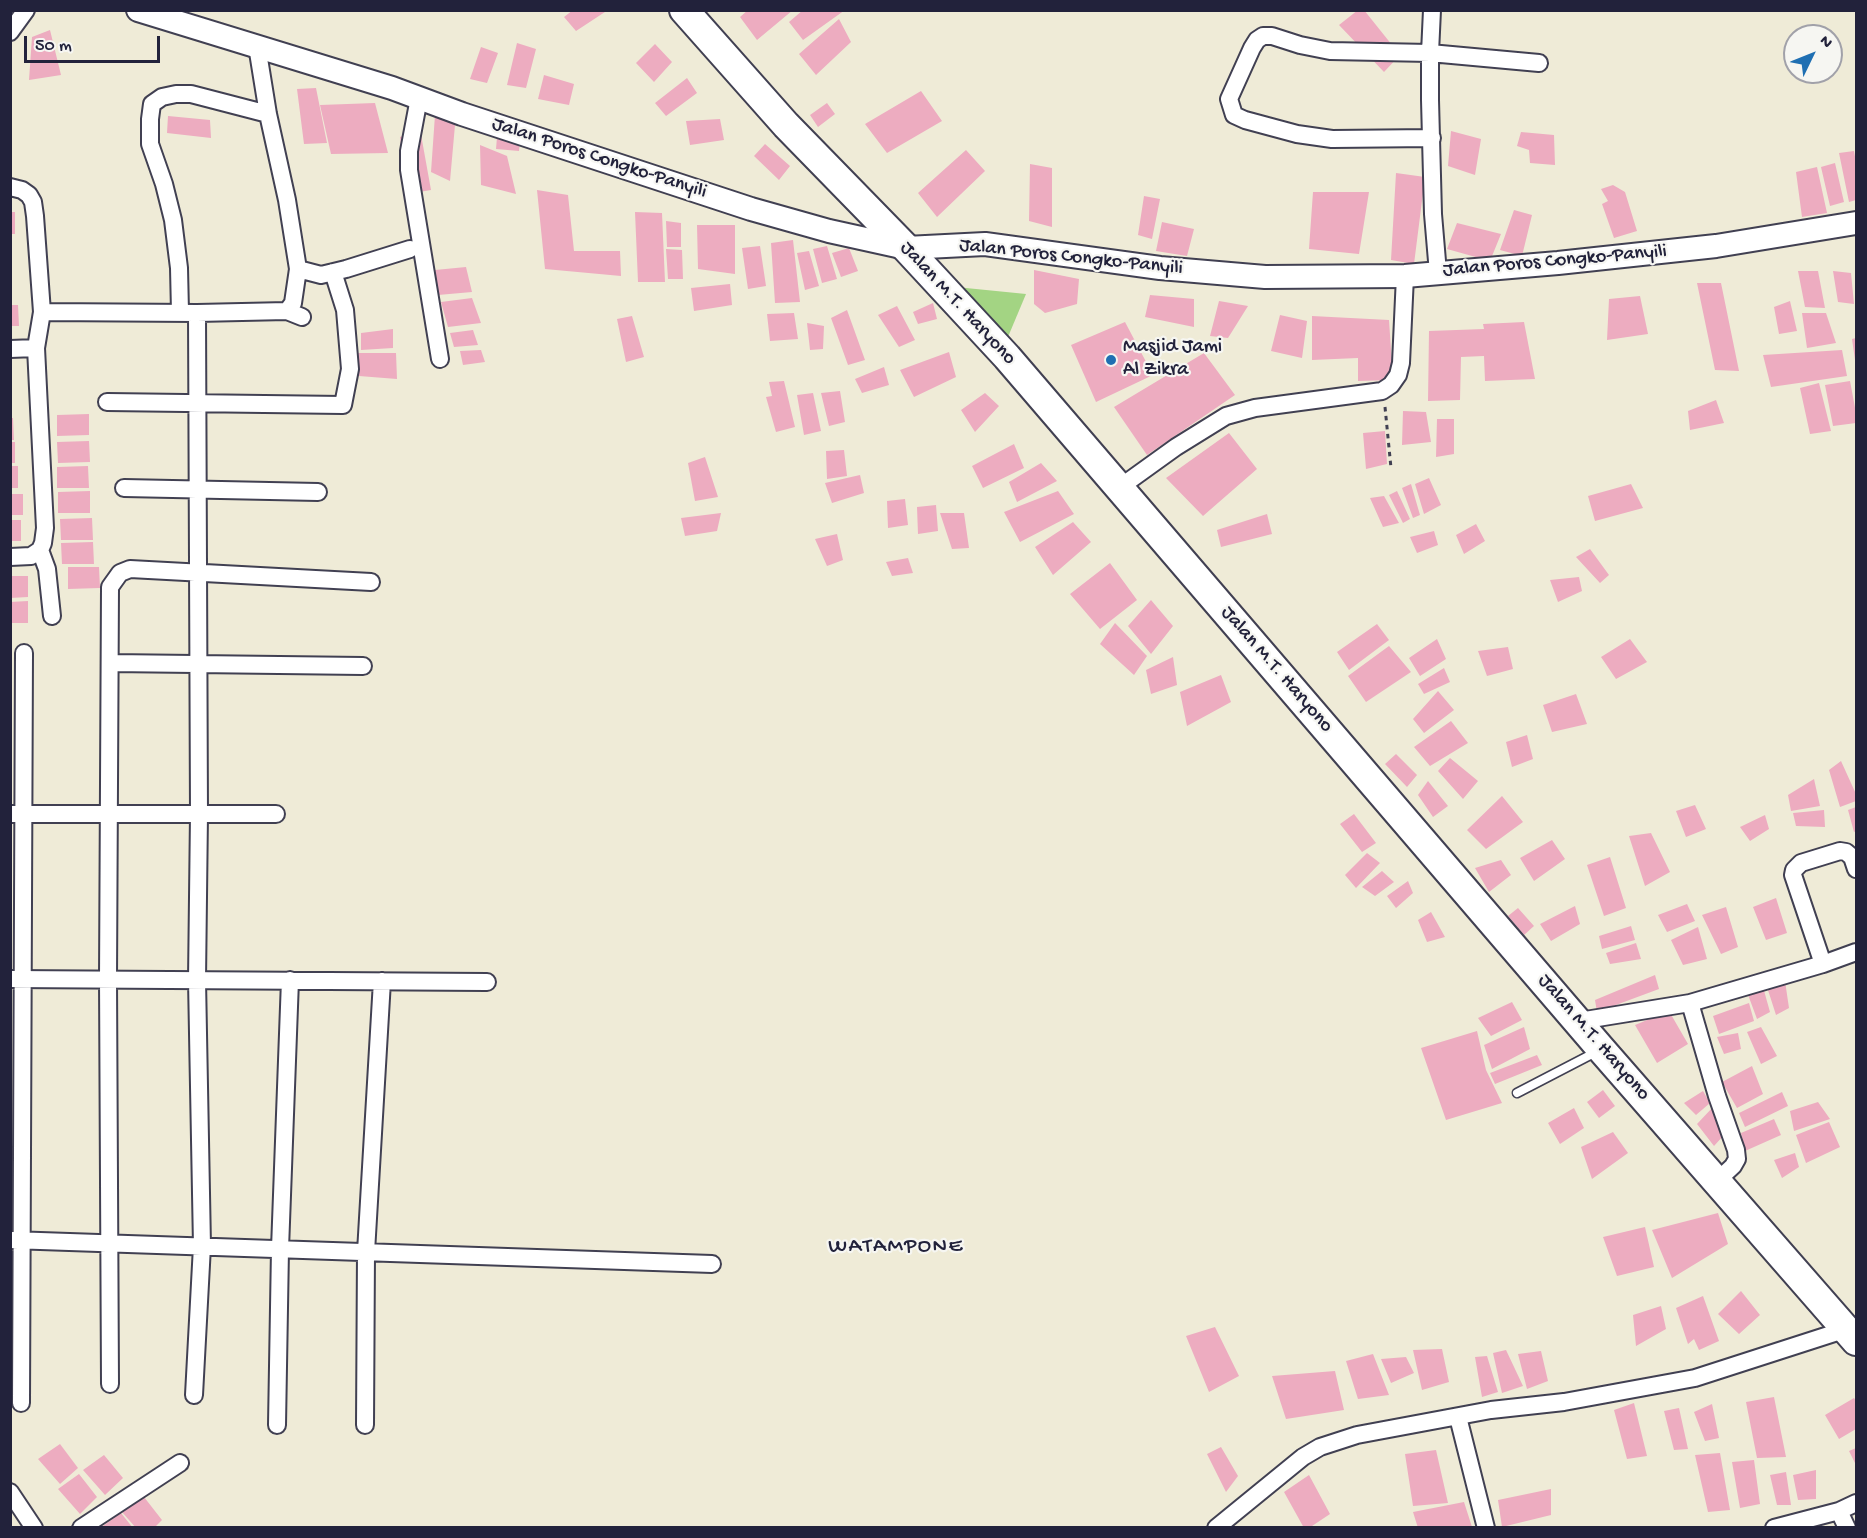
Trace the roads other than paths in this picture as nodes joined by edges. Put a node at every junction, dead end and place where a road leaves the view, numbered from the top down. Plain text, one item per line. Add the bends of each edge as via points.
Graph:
1 (26, 10) edge
2 (138, 10) edge
3 (684, 10) edge
4 (1432, 10) edge
5 (10, 32) edge
6 (257, 46) junction
7 (1430, 53) junction
8 (1539, 63) dead end
9 (419, 98) junction
10 (268, 114) junction
11 (1432, 138) junction
12 (10, 187) edge
13 (1857, 224) edge
14 (906, 248) junction
15 (410, 249) dead end
16 (298, 269) junction
17 (333, 272) junction
18 (1438, 273) junction
19 (1405, 276) junction
20 (42, 312) junction
21 (180, 312) junction
22 (197, 313) junction
23 (36, 348) junction
24 (10, 349) edge
25 (440, 359) dead end
26 (107, 402) dead end
27 (198, 403) junction
28 (124, 488) dead end
29 (1119, 488) junction
30 (198, 490) junction
31 (318, 492) dead end
32 (40, 550) junction
33 (10, 557) edge
34 (197, 571) junction
35 (371, 582) dead end
36 (52, 616) dead end
37 (24, 653) dead end
38 (111, 663) junction
39 (198, 664) junction
40 (363, 666) dead end
41 (17, 814) edge
42 (110, 814) junction
43 (199, 814) junction
44 (276, 814) dead end
45 (1857, 869) edge
46 (1857, 952) edge
47 (1823, 964) junction
48 (16, 979) edge
49 (108, 979) junction
50 (197, 980) junction
51 (290, 980) junction
52 (382, 981) junction
53 (487, 982) dead end
54 (1690, 1003) junction
55 (1579, 1021) junction
56 (1601, 1049) junction
57 (1517, 1093) dead end
58 (1717, 1181) junction
59 (16, 1240) edge
60 (110, 1243) junction
61 (202, 1246) junction
62 (280, 1249) junction
63 (366, 1252) junction
64 (712, 1264) dead end
65 (1852, 1335) edge
66 (110, 1384) dead end
67 (194, 1395) dead end
68 (21, 1403) dead end
69 (1458, 1417) junction
70 (277, 1425) dead end
71 (365, 1425) dead end
72 (180, 1463) dead end
73 (10, 1492) edge
74 (1857, 1503) edge
75 (1839, 1511) junction
76 (34, 1527) edge
77 (81, 1527) edge
78 (1216, 1527) edge
79 (1486, 1527) edge
80 (1774, 1527) edge
81 (1846, 1527) edge

1 - 5 street
2 - 6 main road, Jalan Poros Congko-Panyili
3 - 14 highway, Jalan M.T. Haryono via 786,125
4 - 7 street
6 - 9 main road, Jalan Poros Congko-Panyili
6 - 10 street
7 - 8 street
7 - 11 street
7 - 11 street via 1330,51 1263,36 1252,48 1229,99 1234,115 1297,134
9 - 14 main road, Jalan Poros Congko-Panyili via 751,209
9 - 25 street via 409,170
10 - 16 street
10 - 21 street via 191,94 162,97 153,104 150,144 173,220
11 - 18 street
12 - 20 street via 22,190 33,202
13 - 18 main road, Jalan Poros Congko-Panyili via 1716,246
14 - 19 main road, Jalan Poros Congko-Panyili via 985,244 1160,268 1265,277
14 - 29 highway, Jalan M.T. Haryono via 1007,357
15 - 17 street
16 - 17 street via 321,275
16 - 22 street via 294,314
17 - 27 street via 345,310 350,369 343,405
18 - 19 main road, Jalan Poros Congko-Panyili
19 - 29 street via 1400,370 1392,385 1382,390 1264,406 1226,416
20 - 21 street
20 - 23 street
21 - 22 street
22 - 27 street
23 - 24 street
23 - 32 street via 45,528
26 - 27 street
27 - 30 street
28 - 30 street
29 - 55 highway, Jalan M.T. Haryono
30 - 31 street
30 - 34 street
32 - 33 street via 31,556
32 - 36 street via 47,569
34 - 35 street
34 - 38 street via 130,569 120,573 110,587
34 - 39 street
37 - 41 street
38 - 39 street
38 - 42 street
39 - 40 street
39 - 43 street
41 - 42 street
41 - 48 street
42 - 43 street
42 - 49 street
43 - 44 street
43 - 50 street
45 - 47 street via 1852,857 1840,851 1801,862 1794,870
46 - 47 street
47 - 54 street
48 - 49 street
48 - 59 street
49 - 50 street
49 - 60 street
50 - 51 street
50 - 61 street
51 - 52 street
51 - 62 street
52 - 53 street
52 - 63 street
54 - 55 street
54 - 58 street via 1736,1150 1733,1166
55 - 56 highway, Jalan M.T. Haryono
56 - 57 lane
56 - 58 highway, Jalan M.T. Haryono
58 - 65 highway, Jalan M.T. Haryono
59 - 60 street
59 - 68 street
60 - 61 street
60 - 66 street
61 - 62 street
61 - 67 street
62 - 63 street
62 - 70 street
63 - 64 street
63 - 71 street
65 - 69 street via 1695,1378
69 - 78 street via 1357,1435 1320,1447
69 - 79 street
72 - 77 street
73 - 76 street
74 - 75 street
75 - 80 street
75 - 81 street

